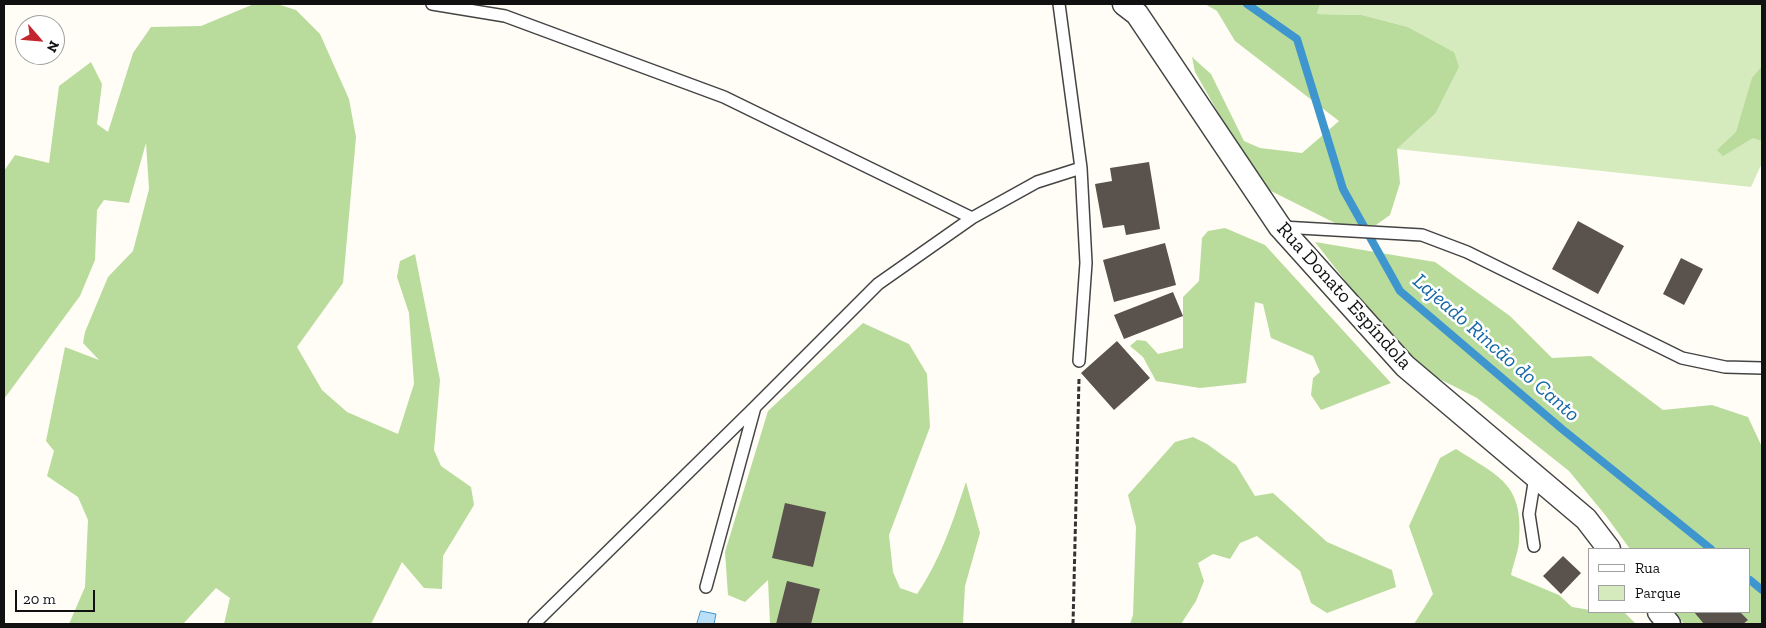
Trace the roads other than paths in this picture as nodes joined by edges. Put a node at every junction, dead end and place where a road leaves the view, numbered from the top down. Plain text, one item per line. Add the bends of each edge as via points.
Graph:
1 (432, 4) edge
2 (1059, 4) edge
3 (1124, 4) edge
4 (1080, 168) junction
5 (972, 218) junction
6 (1280, 227) junction
7 (1079, 361) road end
8 (1762, 368) edge
9 (755, 407) junction
10 (1535, 477) junction
11 (1534, 546) dead end
12 (1608, 548) edge
13 (706, 587) dead end
14 (1660, 613) edge
15 (534, 624) edge
16 (1669, 624) edge

1 - 5 lane via 505,16 724,97
2 - 4 lane
3 - 6 street, Rua Donato Espíndola via 1137,14
4 - 5 lane via 1038,182
4 - 7 lane via 1086,263
5 - 9 lane via 878,284
6 - 8 lane via 1422,235 1467,252 1682,358 1726,367
6 - 10 street, Rua Donato Espíndola via 1405,366
9 - 13 lane
9 - 15 lane
10 - 11 lane via 1529,514
10 - 12 street, Rua Donato Espíndola via 1586,519
14 - 16 street

